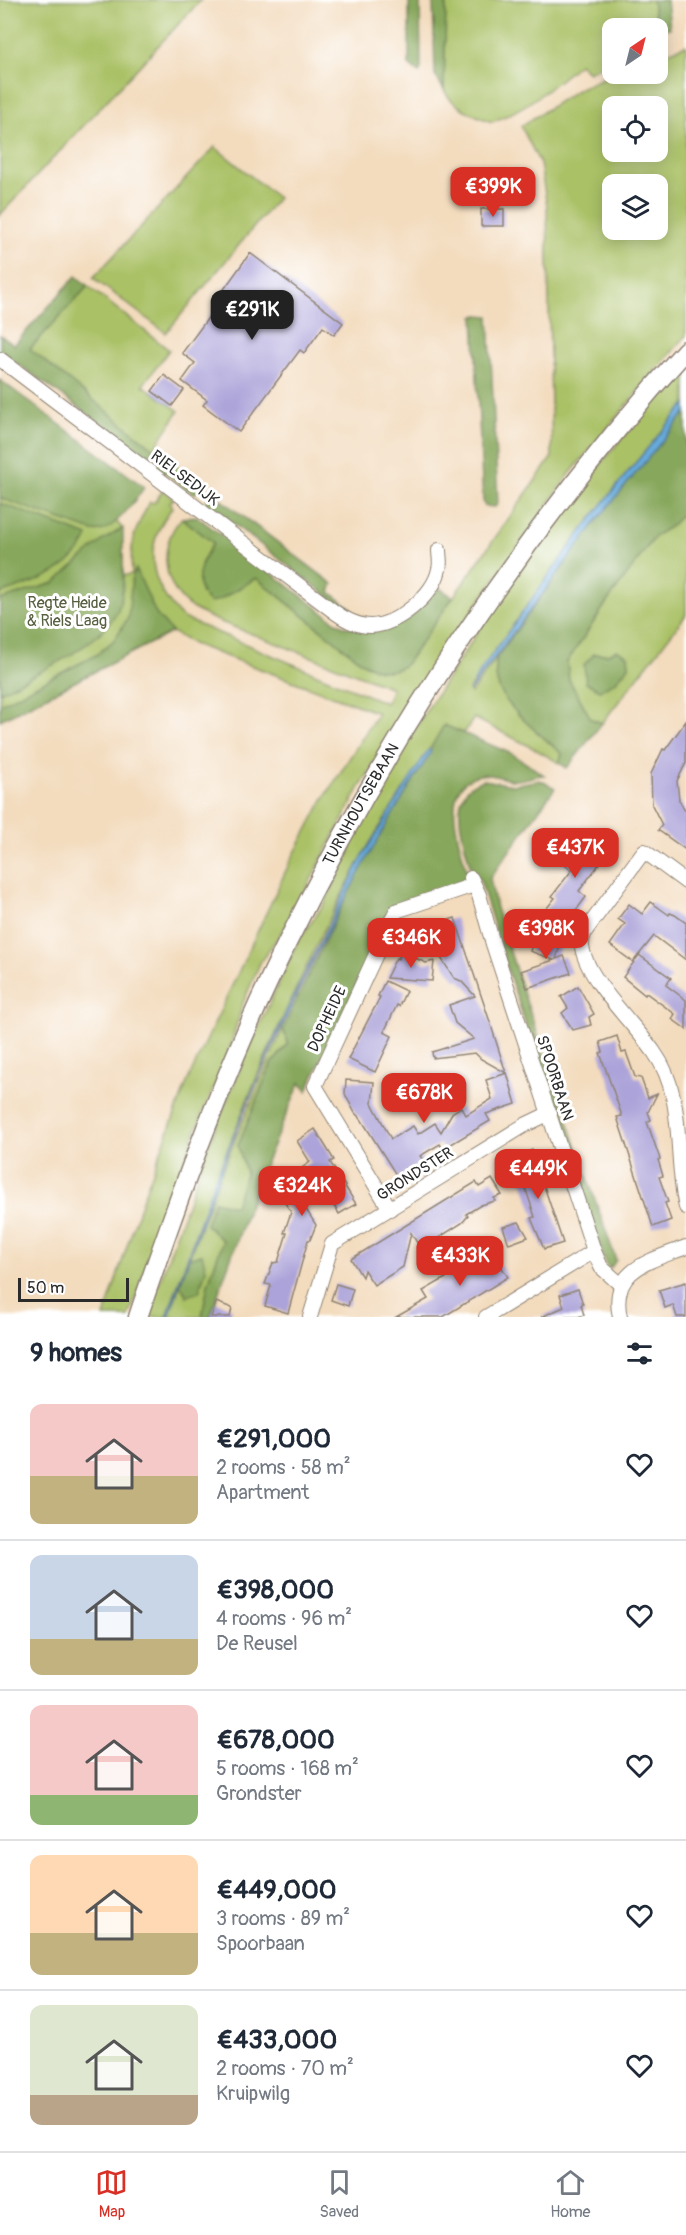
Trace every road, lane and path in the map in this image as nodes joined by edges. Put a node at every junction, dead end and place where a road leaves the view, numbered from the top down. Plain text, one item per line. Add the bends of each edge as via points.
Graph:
1 (686, 350) edge
2 (0, 359) edge
3 (439, 550) dead end
4 (472, 881) joint
5 (686, 882) edge
6 (550, 1113) junction
7 (686, 1207) edge
8 (390, 1209) junction
9 (686, 1246) edge
10 (594, 1251) junction
11 (621, 1285) junction
12 (138, 1317) edge
13 (310, 1317) edge
14 (486, 1317) edge
15 (620, 1317) edge

1 - 12 main road, TURNHOUTSEBAAN via 645,395 531,540 419,706 338,845 288,942 204,1132
2 - 3 street, RIELSEDIJK via 351,622 381,624 409,610 435,579
4 - 6 street, SPOORBAAN
4 - 8 street, DOPHEIDE via 396,911 315,1086
5 - 7 street via 644,850 586,930 582,945 597,978 665,1069 676,1108
6 - 8 street, GRONDSTER
6 - 10 street, SPOORBAAN
8 - 13 street, GRONDSTER via 332,1244
9 - 11 street via 636,1268
10 - 11 street, SPOORBAAN via 600,1267
10 - 14 street
11 - 15 street

